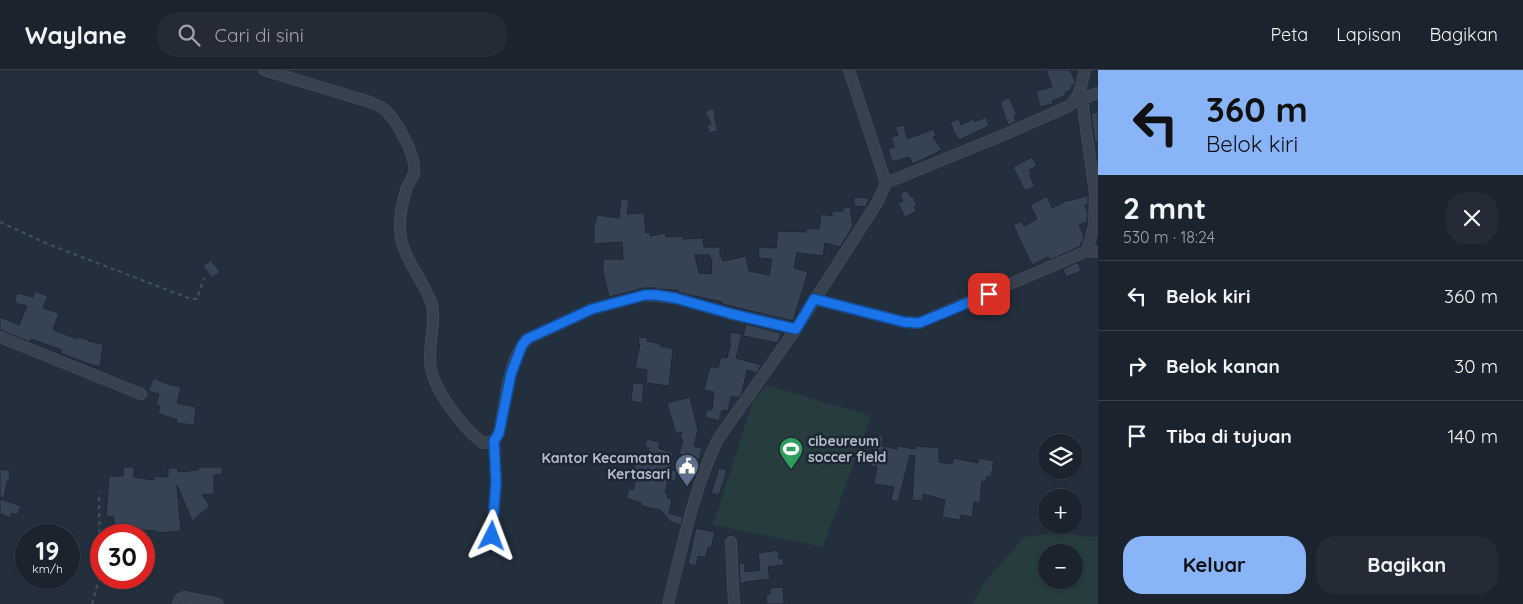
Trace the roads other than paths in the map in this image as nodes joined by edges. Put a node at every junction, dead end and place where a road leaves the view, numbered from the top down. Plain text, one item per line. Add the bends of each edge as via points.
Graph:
1 (264, 70) edge
2 (849, 70) edge
3 (1085, 70) edge
4 (288, 74) edge
5 (1098, 93) edge
6 (1078, 100) junction
7 (886, 183) junction
8 (1093, 252) edge
9 (814, 299) junction
10 (796, 329) junction
11 (0, 337) edge
12 (141, 394) dead end
13 (494, 441) junction
14 (492, 536) dead end
15 (731, 542) dead end
16 (178, 604) edge
17 (218, 604) edge
18 (668, 604) edge
19 (734, 604) edge

1 - 4 street
2 - 7 street
3 - 6 street
4 - 13 street via 370,102 381,107 394,120 414,166 400,216 400,232 405,251 432,305 430,362 435,379 470,433 483,443
5 - 6 street
6 - 7 street via 1006,134
6 - 8 street via 1095,194
7 - 9 street via 877,204
8 - 9 street via 919,323
9 - 10 street
10 - 13 street via 656,295 592,309 527,339 522,345 511,374 499,433
10 - 18 street via 722,433 710,456
11 - 12 street
13 - 14 street via 496,482
15 - 19 street
16 - 17 street via 184,597

